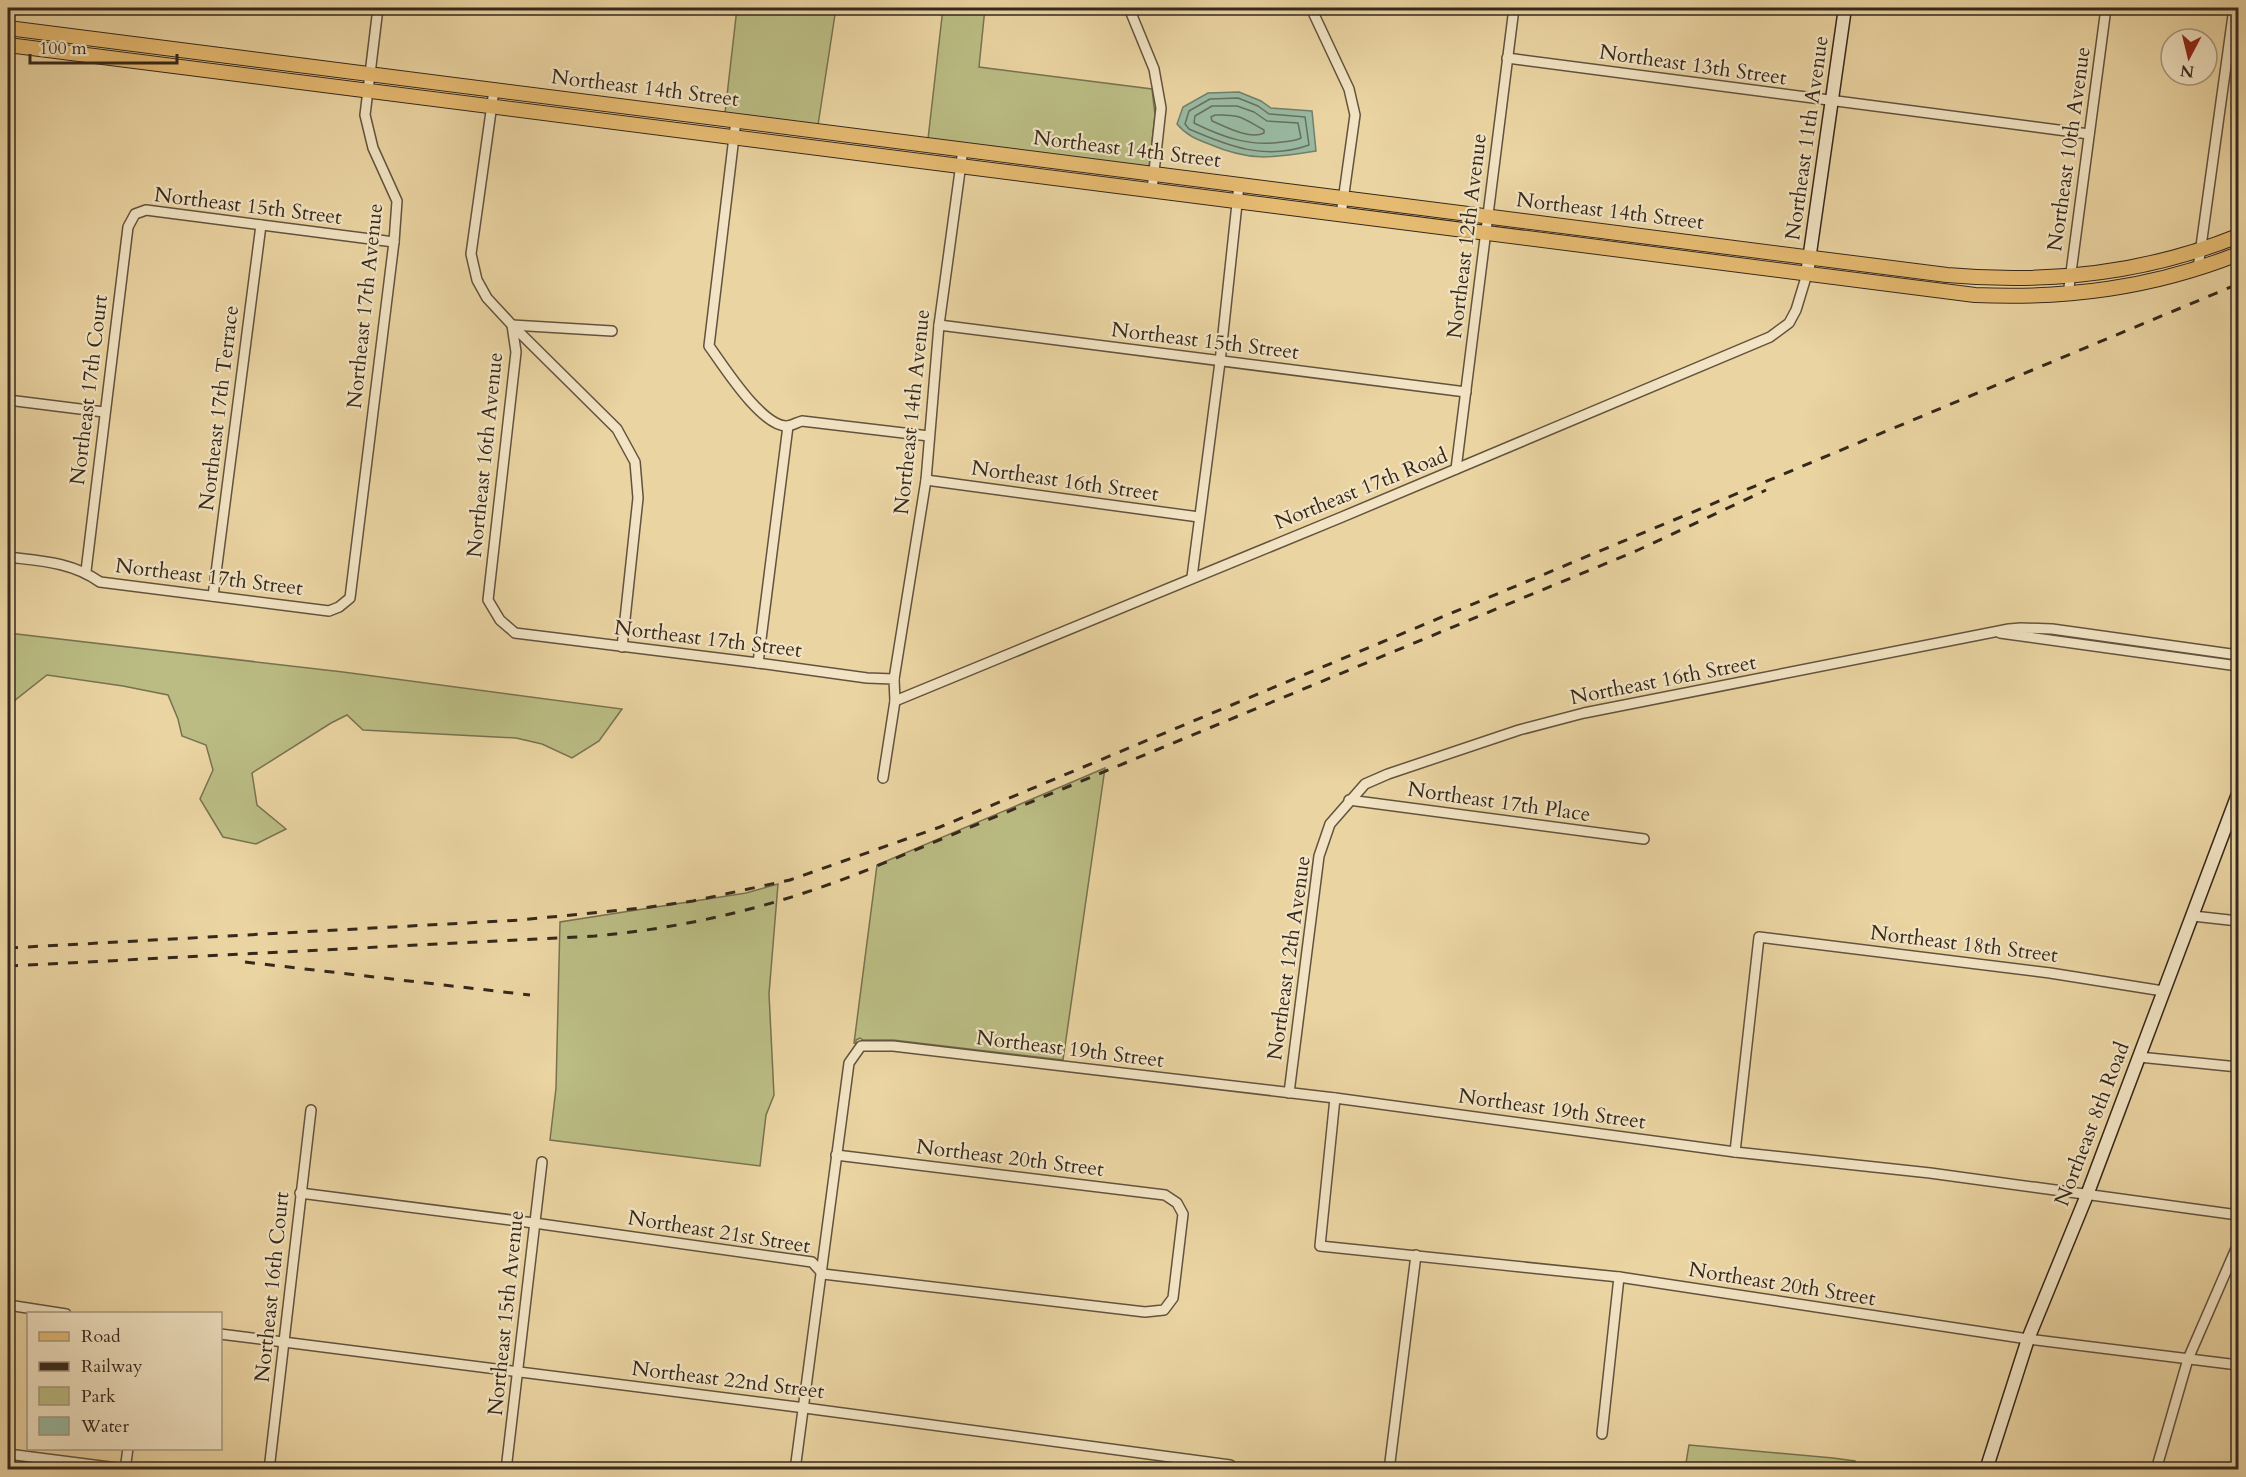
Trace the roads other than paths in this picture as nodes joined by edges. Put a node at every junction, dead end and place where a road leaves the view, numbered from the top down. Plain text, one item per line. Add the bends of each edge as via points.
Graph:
1 (378, 8) edge
2 (1130, 8) edge
3 (1311, 8) edge
4 (1514, 8) edge
5 (1845, 8) edge
6 (2106, 8) edge
7 (2234, 8) edge
8 (8, 28) edge
9 (8, 45) edge
10 (1507, 58) junction
11 (369, 74) junction
12 (494, 90) junction
13 (367, 91) junction
14 (1832, 102) junction
15 (492, 106) junction
16 (736, 120) junction
17 (2089, 134) junction
18 (733, 138) junction
19 (963, 149) junction
20 (961, 167) junction
21 (1154, 174) junction
22 (1239, 185) junction
23 (1152, 190) junction
24 (1343, 198) junction
25 (1237, 202) junction
26 (135, 214) joint
27 (1341, 215) junction
28 (1487, 217) junction
29 (261, 225) junction
30 (1485, 233) junction
31 (2238, 236) edge
32 (393, 242) junction
33 (2201, 250) junction
34 (2238, 254) edge
35 (1810, 258) junction
36 (2198, 268) junction
37 (1807, 274) junction
38 (2070, 277) junction
39 (2068, 295) junction
40 (512, 325) junction
41 (939, 325) junction
42 (612, 331) dead end
43 (1220, 362) junction
44 (1466, 392) junction
45 (8, 400) edge
46 (104, 412) junction
47 (788, 426) junction
48 (929, 436) junction
49 (1456, 470) junction
50 (926, 480) junction
51 (1199, 517) junction
52 (8, 556) edge
53 (86, 571) junction
54 (1192, 577) junction
55 (213, 596) junction
56 (339, 607) joint
57 (500, 620) joint
58 (2061, 631) junction
59 (1997, 633) junction
60 (2104, 637) junction
61 (2059, 643) junction
62 (622, 646) junction
63 (2102, 648) junction
64 (2183, 648) junction
65 (2220, 653) junction
66 (2238, 655) edge
67 (2182, 659) junction
68 (758, 663) junction
69 (2218, 664) junction
70 (2238, 666) edge
71 (894, 679) junction
72 (895, 701) junction
73 (883, 778) dead end
74 (2238, 794) edge
75 (1349, 800) junction
76 (1644, 839) dead end
77 (2193, 916) junction
78 (2238, 921) edge
79 (2163, 991) junction
80 (2139, 1057) junction
81 (2238, 1067) edge
82 (1289, 1093) junction
83 (1335, 1098) junction
84 (311, 1110) dead end
85 (1735, 1152) junction
86 (836, 1155) junction
87 (542, 1161) dead end
88 (300, 1193) junction
89 (2087, 1195) junction
90 (2238, 1215) edge
91 (534, 1222) junction
92 (2238, 1244) edge
93 (1416, 1255) junction
94 (823, 1274) junction
95 (1619, 1277) junction
96 (8, 1305) edge
97 (1164, 1310) joint
98 (53, 1312) edge
99 (222, 1334) edge
100 (2028, 1339) junction
101 (284, 1342) junction
102 (2188, 1359) junction
103 (2238, 1365) edge
104 (519, 1371) junction
105 (805, 1408) junction
106 (1602, 1434) dead end
107 (128, 1450) edge
108 (8, 1454) edge
109 (1230, 1467) edge
110 (125, 1469) edge
111 (269, 1470) edge
112 (506, 1470) edge
113 (795, 1470) edge
114 (1389, 1470) edge
115 (1986, 1470) edge
116 (2156, 1470) edge

1 - 11 street, Northeast 17th Avenue
2 - 21 street via 1154,69 1161,108
3 - 24 street via 1349,89 1355,115
4 - 10 street, Northeast 12th Avenue
5 - 14 main road, Northeast 11th Avenue
6 - 17 street, Northeast 10th Avenue
7 - 33 street
8 - 11 main road, Northeast 14th Street
9 - 13 main road, Northeast 14th Street
10 - 14 street, Northeast 13th Street
10 - 28 street, Northeast 12th Avenue
11 - 12 main road, Northeast 14th Street
11 - 13 street, Northeast 17th Avenue
12 - 15 street, Northeast 16th Avenue
12 - 16 main road, Northeast 14th Street
13 - 15 main road, Northeast 14th Street
13 - 32 street, Northeast 17th Avenue via 368,131 397,201
14 - 17 street, Northeast 13th Street
14 - 35 main road, Northeast 11th Avenue
15 - 18 main road, Northeast 14th Street
15 - 40 street, Northeast 16th Avenue via 471,254 477,280 487,298
16 - 18 street
16 - 19 main road, Northeast 14th Street
17 - 38 street, Northeast 10th Avenue
18 - 20 main road, Northeast 14th Street
18 - 47 street via 709,346 740,389 771,421
19 - 20 street, Northeast 14th Avenue
19 - 21 main road, Northeast 14th Street
20 - 23 main road, Northeast 14th Street
20 - 41 street, Northeast 14th Avenue
21 - 22 main road, Northeast 14th Street
21 - 23 street
22 - 24 main road, Northeast 14th Street
22 - 25 street
23 - 25 main road, Northeast 14th Street
24 - 27 street
24 - 28 main road, Northeast 14th Street
25 - 27 main road, Northeast 14th Street
25 - 43 street
26 - 29 street, Northeast 15th Street via 146,210
26 - 46 street, Northeast 17th Court via 128,227
27 - 30 main road, Northeast 14th Street
28 - 30 street, Northeast 12th Avenue
28 - 35 main road, Northeast 14th Street
29 - 32 street, Northeast 15th Street
29 - 55 street, Northeast 17th Terrace
30 - 37 main road, Northeast 14th Street
30 - 44 street, Northeast 12th Avenue
31 - 33 main road, Northeast 14th Street
32 - 56 street, Northeast 17th Avenue via 350,598
33 - 36 street
33 - 38 main road, Northeast 14th Street via 2127,269
34 - 36 main road, Northeast 14th Street
35 - 37 main road, Northeast 11th Avenue
35 - 38 main road, Northeast 14th Street via 1976,278
36 - 39 main road, Northeast 14th Street via 2136,285
37 - 39 main road, Northeast 14th Street via 1975,295
37 - 49 street, Northeast 17th Road via 1789,323 1770,337
38 - 39 street, Northeast 10th Avenue
40 - 42 street
40 - 57 street, Northeast 16th Avenue via 516,352 488,600
40 - 62 street via 617,429 635,462 638,498
41 - 43 street, Northeast 15th Street
41 - 48 street, Northeast 14th Avenue
43 - 44 street, Northeast 15th Street
43 - 51 street
44 - 49 street, Northeast 12th Avenue
45 - 46 street
46 - 53 street, Northeast 17th Court
47 - 48 street via 802,421
47 - 68 street
48 - 50 street, Northeast 14th Avenue
49 - 54 street, Northeast 17th Road
50 - 51 street, Northeast 16th Street
50 - 71 street, Northeast 14th Avenue
51 - 54 street
52 - 53 street, Northeast 17th Street via 66,564
53 - 55 street, Northeast 17th Street via 100,582
54 - 72 street, Northeast 17th Road
55 - 56 street, Northeast 17th Street via 329,611
57 - 62 street, Northeast 17th Street via 514,633
58 - 59 street, Northeast 16th Street via 2021,628
58 - 60 street, Northeast 16th Street
58 - 61 street
59 - 61 street, Northeast 16th Street
59 - 75 street, Northeast 16th Street via 1584,713 1519,730 1388,774 1365,784
60 - 63 street
60 - 64 street, Northeast 16th Street
61 - 63 street, Northeast 16th Street
62 - 68 street, Northeast 17th Street
63 - 67 street, Northeast 16th Street
64 - 65 street, Northeast 16th Street
64 - 67 street
65 - 66 street, Northeast 16th Street
65 - 69 street
67 - 69 street, Northeast 16th Street
68 - 71 street, Northeast 17th Street
69 - 70 street, Northeast 16th Street
71 - 72 street
72 - 73 street
74 - 77 main road, Northeast 8th Road
75 - 76 street, Northeast 17th Place
75 - 82 street, Northeast 12th Avenue via 1330,824 1319,856
77 - 78 street
77 - 79 main road, Northeast 8th Road
79 - 80 main road, Northeast 8th Road
79 - 85 street, Northeast 18th Street via 1759,937
80 - 81 street
80 - 89 main road, Northeast 8th Road
82 - 83 street, Northeast 19th Street
82 - 86 street, Northeast 19th Street via 893,1046 861,1046 849,1063
83 - 85 street, Northeast 19th Street
83 - 93 street, Northeast 20th Street via 1320,1246
84 - 88 street, Northeast 16th Court
85 - 89 street, Northeast 19th Street
86 - 94 street
86 - 97 street, Northeast 20th Street via 1165,1195 1177,1203 1183,1214 1173,1298
87 - 91 street, Northeast 15th Avenue
88 - 91 street, Northeast 21st Street
88 - 101 street, Northeast 16th Court
89 - 90 street, Northeast 19th Street
89 - 100 main road, Northeast 8th Road
91 - 94 street, Northeast 21st Street via 812,1262
91 - 104 street, Northeast 15th Avenue
92 - 102 street
93 - 95 street, Northeast 20th Street
93 - 114 street
94 - 97 street, Northeast 21st Street via 1145,1312
94 - 105 street
95 - 100 street, Northeast 20th Street
95 - 106 street
96 - 98 street
99 - 101 street, Northeast 22nd Street
100 - 102 street, Northeast 20th Street
100 - 115 main road, Northeast 8th Road
101 - 104 street, Northeast 22nd Street
101 - 111 street, Northeast 16th Court
102 - 103 street, Northeast 20th Street
102 - 116 street
104 - 105 street, Northeast 22nd Street
104 - 112 street, Northeast 15th Avenue
105 - 109 street, Northeast 22nd Street
105 - 113 street
107 - 110 street
108 - 110 street

